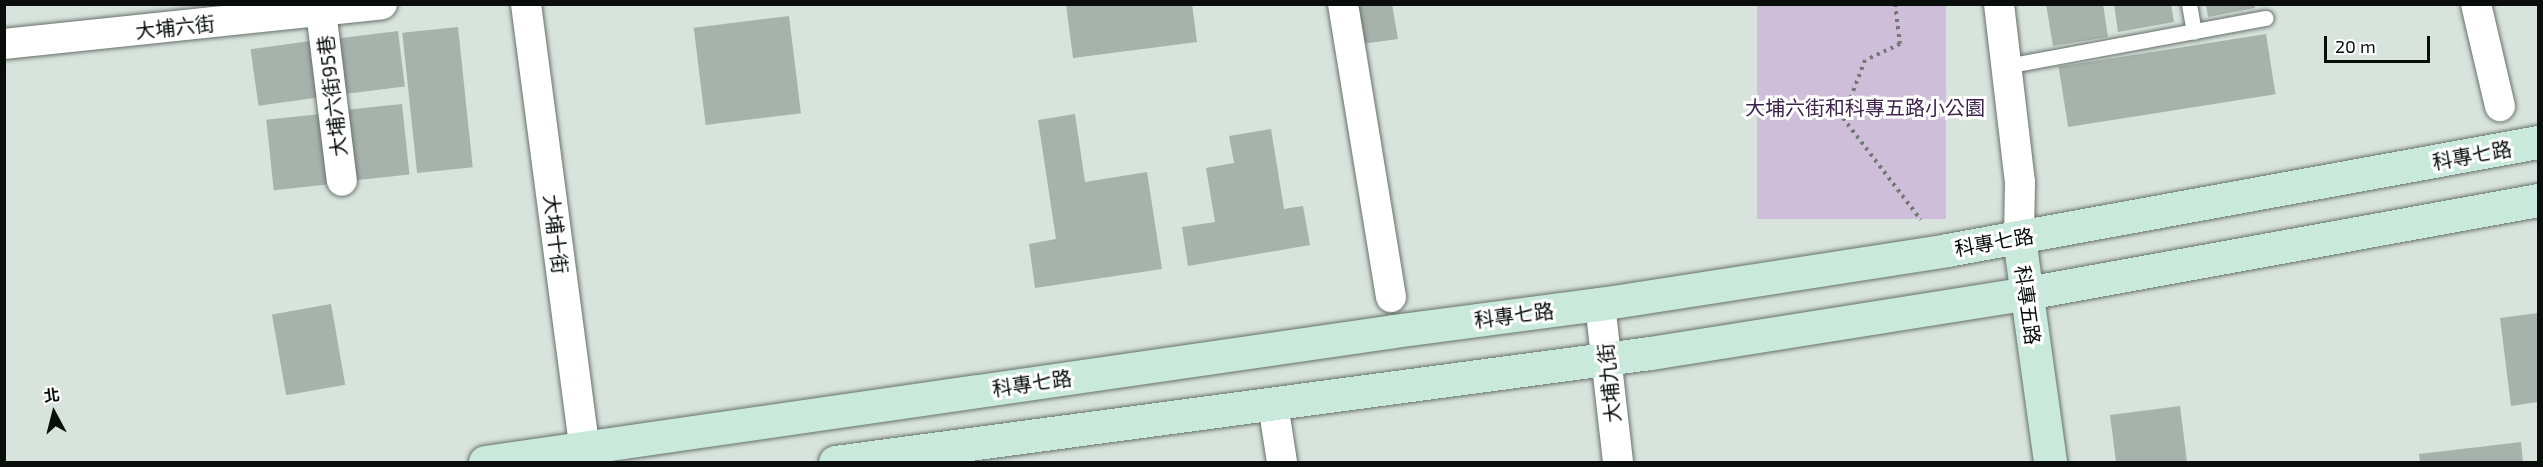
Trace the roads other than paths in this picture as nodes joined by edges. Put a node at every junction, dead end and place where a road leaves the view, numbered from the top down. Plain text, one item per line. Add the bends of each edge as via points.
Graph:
1 (382, 4) edge
2 (526, 4) edge
3 (1343, 4) edge
4 (1999, 4) edge
5 (2189, 4) edge
6 (2476, 4) edge
7 (321, 11) junction
8 (2266, 18) dead end
9 (2194, 32) junction
10 (4, 44) edge
11 (2006, 66) junction
12 (2499, 106) dead end
13 (2538, 142) edge
14 (342, 181) dead end
15 (2538, 200) edge
16 (2019, 238) junction
17 (2026, 293) junction
18 (1391, 297) dead end
19 (1600, 304) junction
20 (1608, 360) junction
21 (1274, 405) junction
22 (586, 454) edge
23 (484, 462) edge
24 (836, 462) edge
25 (1282, 462) edge
26 (1618, 462) edge
27 (2050, 462) edge

1 - 7 street, 大埔六街
2 - 22 street, 大埔十街
3 - 18 street
4 - 11 street, 科專五路
5 - 9 lane
6 - 12 street
7 - 10 street, 大埔六街
7 - 14 street, 大埔六街95巷
8 - 9 lane
9 - 11 lane
11 - 16 street, 科專五路 via 2020,182
13 - 16 street, 科專七路
15 - 17 street
16 - 17 street, 科專五路
16 - 19 street, 科專七路
17 - 20 street
17 - 27 street, 科專五路
19 - 20 street, 大埔九街
19 - 22 street, 科專七路 via 1371,334
20 - 21 street
20 - 26 street, 大埔九街
21 - 24 street
21 - 25 street
22 - 23 street, 科專七路

